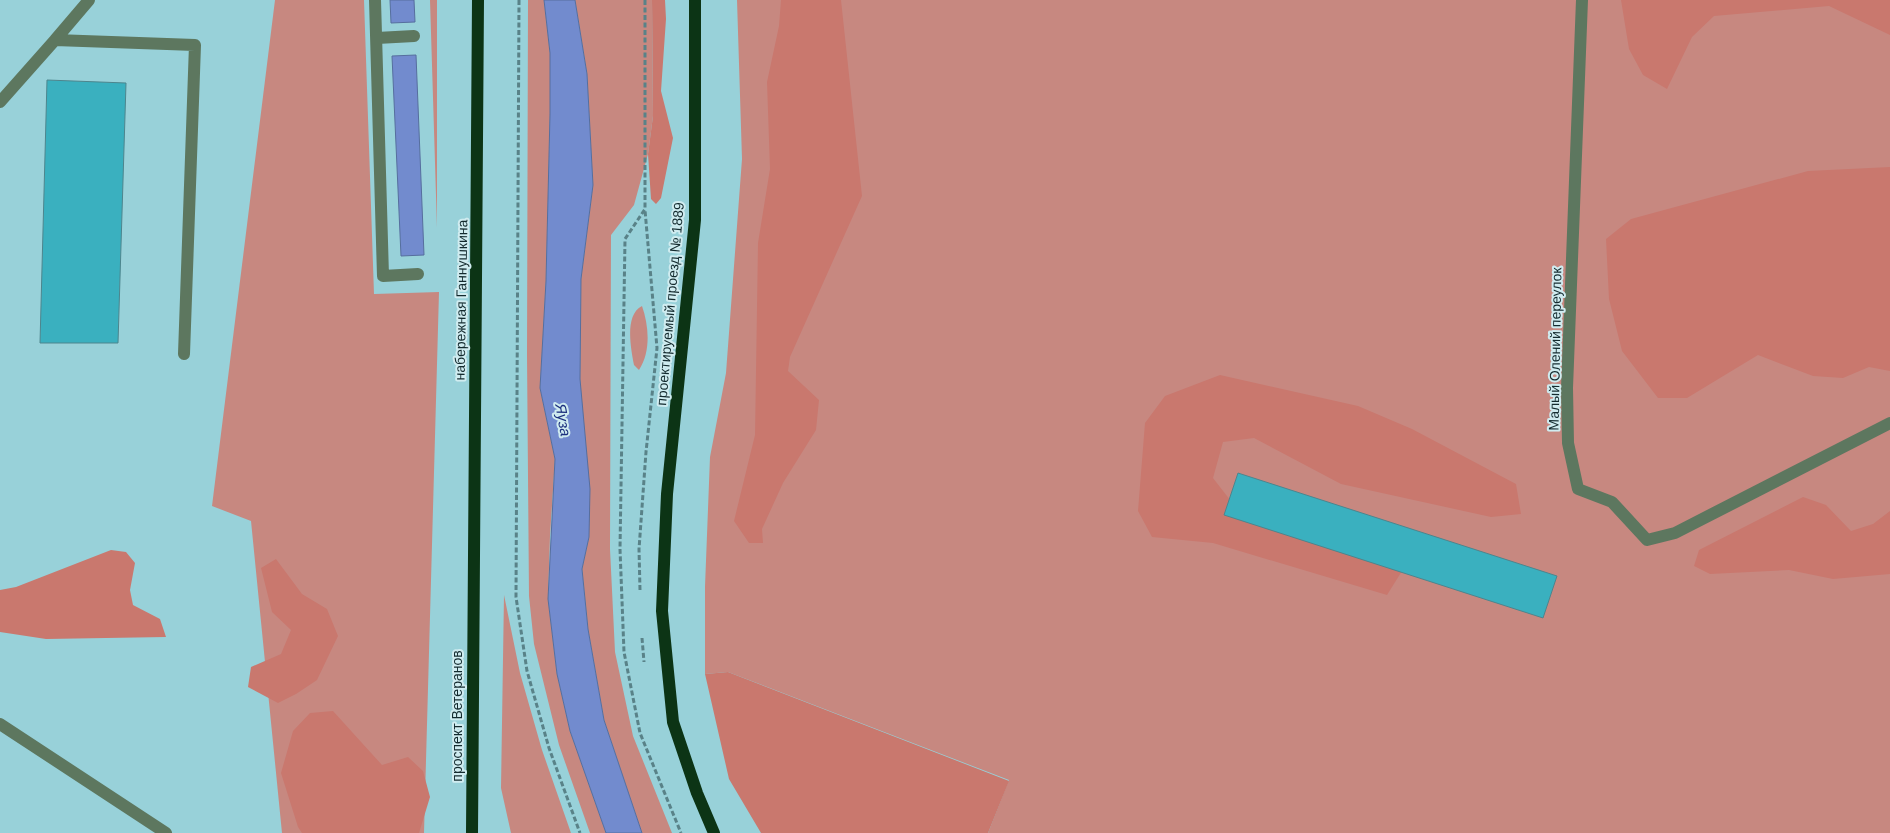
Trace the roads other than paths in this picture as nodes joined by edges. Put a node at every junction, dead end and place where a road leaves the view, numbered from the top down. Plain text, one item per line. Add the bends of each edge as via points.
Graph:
1 (89, 0) edge
2 (376, 0) edge
3 (478, 0) edge
4 (695, 0) edge
5 (1582, 0) edge
6 (414, 36) dead end
7 (377, 38) junction
8 (56, 40) junction
9 (0, 102) edge
10 (418, 274) dead end
11 (184, 354) dead end
12 (1890, 423) edge
13 (473, 600) joint
14 (0, 724) edge
15 (166, 833) edge
16 (472, 833) edge
17 (714, 833) edge

1 - 8 lane
2 - 7 lane
3 - 13 main road, набережная Ганнушкина
4 - 17 main road, проектируемый проезд № 1889 via 695,220 667,494 662,611 673,722
5 - 12 lane, Малый Олений переулок via 1568,388 1568,443 1578,489 1612,502 1647,540 1675,533
6 - 7 lane
7 - 10 lane via 383,276
8 - 9 lane
8 - 11 lane via 195,45
13 - 16 main road, проспект Ветеранов
14 - 15 lane

